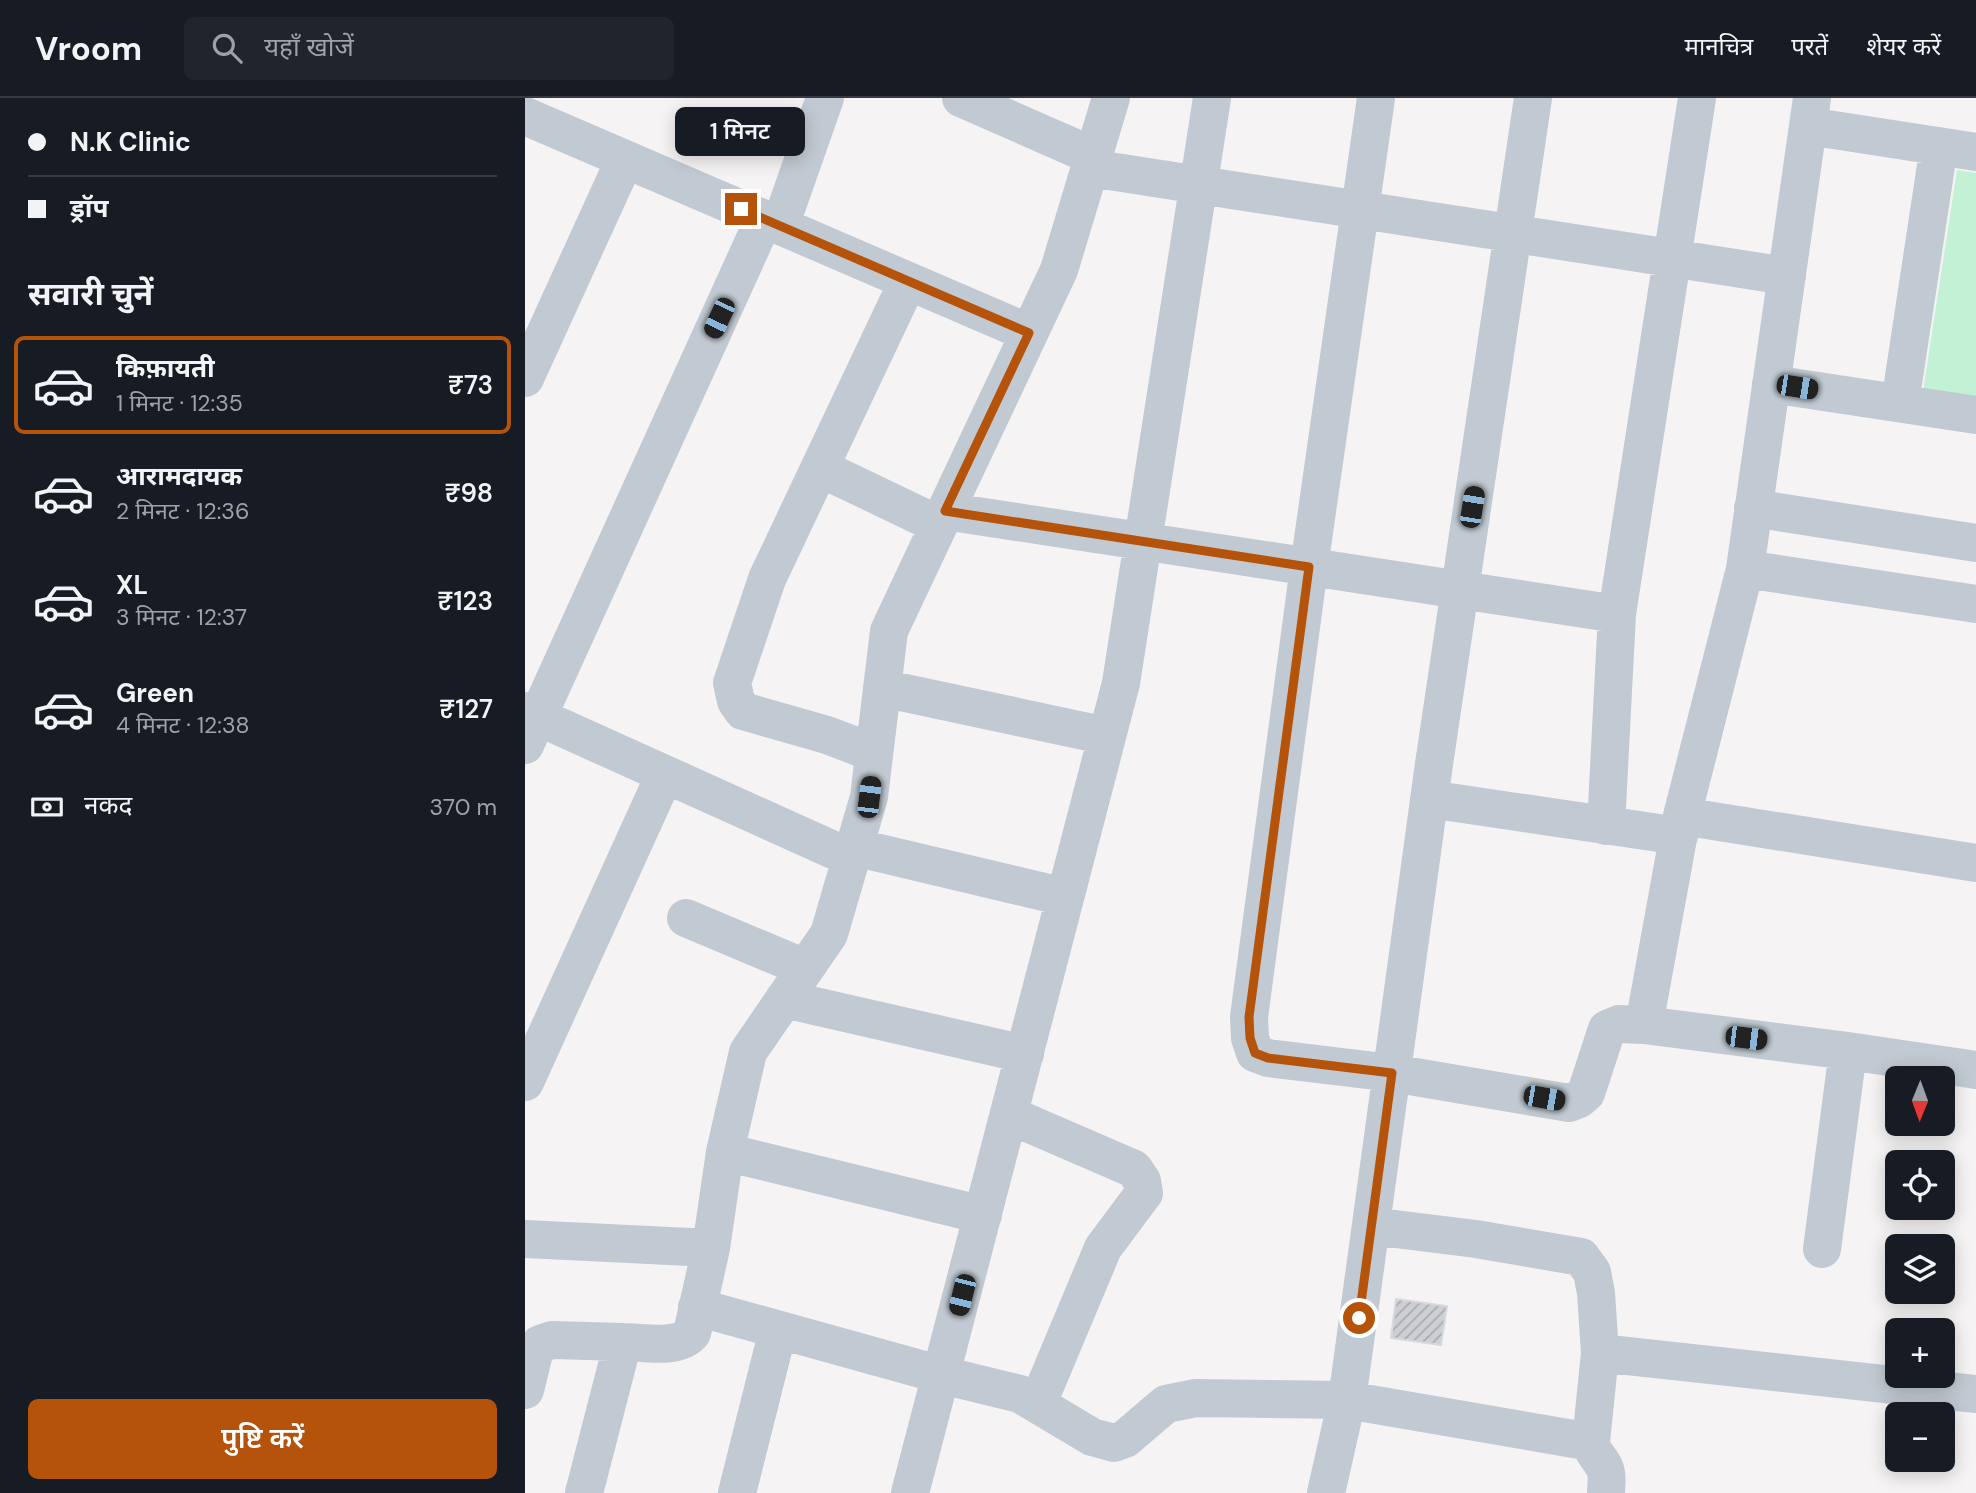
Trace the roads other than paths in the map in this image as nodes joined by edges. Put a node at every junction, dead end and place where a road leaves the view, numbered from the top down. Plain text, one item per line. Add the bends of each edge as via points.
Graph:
1 (825, 98) edge
2 (961, 98) edge
3 (1111, 98) edge
4 (1212, 98) edge
5 (1376, 98) edge
6 (1533, 98) edge
7 (1697, 98) edge
8 (1810, 112) edge
9 (525, 116) edge
10 (1939, 146) junction
11 (1976, 152) edge
12 (625, 159) junction
13 (1092, 162) junction
14 (1199, 185) junction
15 (1360, 209) junction
16 (772, 222) junction
17 (1513, 233) junction
18 (1673, 258) junction
19 (1787, 276) junction
20 (908, 281) junction
21 (1029, 333) junction
22 (525, 378) edge
23 (1771, 383) junction
24 (1901, 403) junction
25 (1976, 415) edge
26 (820, 468) junction
27 (1753, 508) junction
28 (942, 518) junction
29 (1143, 542) junction
30 (1976, 543) edge
31 (1309, 567) junction
32 (1745, 569) junction
33 (1460, 590) junction
34 (1976, 604) edge
35 (1617, 614) junction
36 (882, 688) junction
37 (529, 724) edge
38 (1107, 736) junction
39 (874, 753) junction
40 (665, 774) junction
41 (1429, 799) junction
42 (1606, 826) junction
43 (1681, 826) junction
44 (852, 853) junction
45 (1976, 863) edge
46 (1065, 897) junction
47 (686, 918) dead end
48 (805, 968) junction
49 (784, 999) junction
50 (1644, 1025) junction
51 (1848, 1051) junction
52 (1025, 1054) junction
53 (1976, 1070) edge
54 (1392, 1073) junction
55 (525, 1082) edge
56 (1009, 1115) junction
57 (725, 1152) junction
58 (983, 1215) junction
59 (1371, 1226) junction
60 (525, 1239) edge
61 (711, 1248) junction
62 (1822, 1249) dead end
63 (698, 1307) junction
64 (778, 1330) junction
65 (623, 1342) junction
66 (1600, 1353) junction
67 (942, 1375) junction
68 (525, 1390) edge
69 (1976, 1394) edge
70 (1347, 1400) junction
71 (1038, 1403) junction
72 (1591, 1443) junction
73 (584, 1493) edge
74 (737, 1493) edge
75 (910, 1493) edge
76 (1326, 1493) edge
77 (1606, 1493) edge

1 - 16 street
2 - 13 street
3 - 13 street
4 - 14 street
5 - 15 street
6 - 17 street
7 - 18 street
8 - 10 street
8 - 19 street
9 - 12 street
10 - 11 street
10 - 24 street
12 - 16 street
12 - 22 street
13 - 14 street
13 - 21 street via 1059,270
14 - 15 street
14 - 29 street
15 - 17 street
15 - 31 street
16 - 20 street
16 - 37 street
17 - 18 street
17 - 33 street
18 - 19 street
18 - 35 street
19 - 23 street
20 - 21 street
20 - 26 street
21 - 28 street
23 - 24 street
23 - 27 street
24 - 25 street
26 - 28 street
26 - 39 street via 767,579 731,683 743,711
27 - 30 street
27 - 32 street
28 - 29 street
28 - 36 street via 889,631
29 - 31 street
29 - 38 street via 1121,683
31 - 33 street
31 - 54 street via 1249,1017 1250,1038 1255,1053 1268,1058
32 - 34 street
32 - 43 street
33 - 35 street
33 - 41 street
35 - 42 street
36 - 38 street
36 - 39 street
37 - 40 street
38 - 46 street
39 - 44 street via 869,797
40 - 44 street
40 - 55 street
41 - 42 street
41 - 54 street
42 - 43 street
43 - 45 street
43 - 50 street
44 - 46 street
44 - 48 street via 828,934
46 - 52 street
47 - 48 street
48 - 49 street
49 - 52 street
49 - 57 street via 748,1052
50 - 51 street
50 - 54 street via 1619,1024 1607,1029 1586,1093 1569,1103
51 - 53 street
51 - 62 street
52 - 56 street
54 - 59 street
56 - 58 street
56 - 71 street via 1134,1169 1144,1193 1103,1248
57 - 58 street
57 - 61 street
58 - 67 street
59 - 66 street via 1581,1257 1592,1272
59 - 70 street
60 - 61 street
61 - 63 street
63 - 64 street
63 - 65 street via 687,1339 677,1343
64 - 67 street
64 - 74 street
65 - 68 street via 552,1340 540,1344
65 - 73 street
66 - 69 street
66 - 72 street
67 - 71 street via 1020,1394
67 - 75 street
70 - 71 street via 1196,1398 1166,1404 1114,1444 1092,1437
70 - 72 street
70 - 76 street
72 - 77 street via 1607,1476

